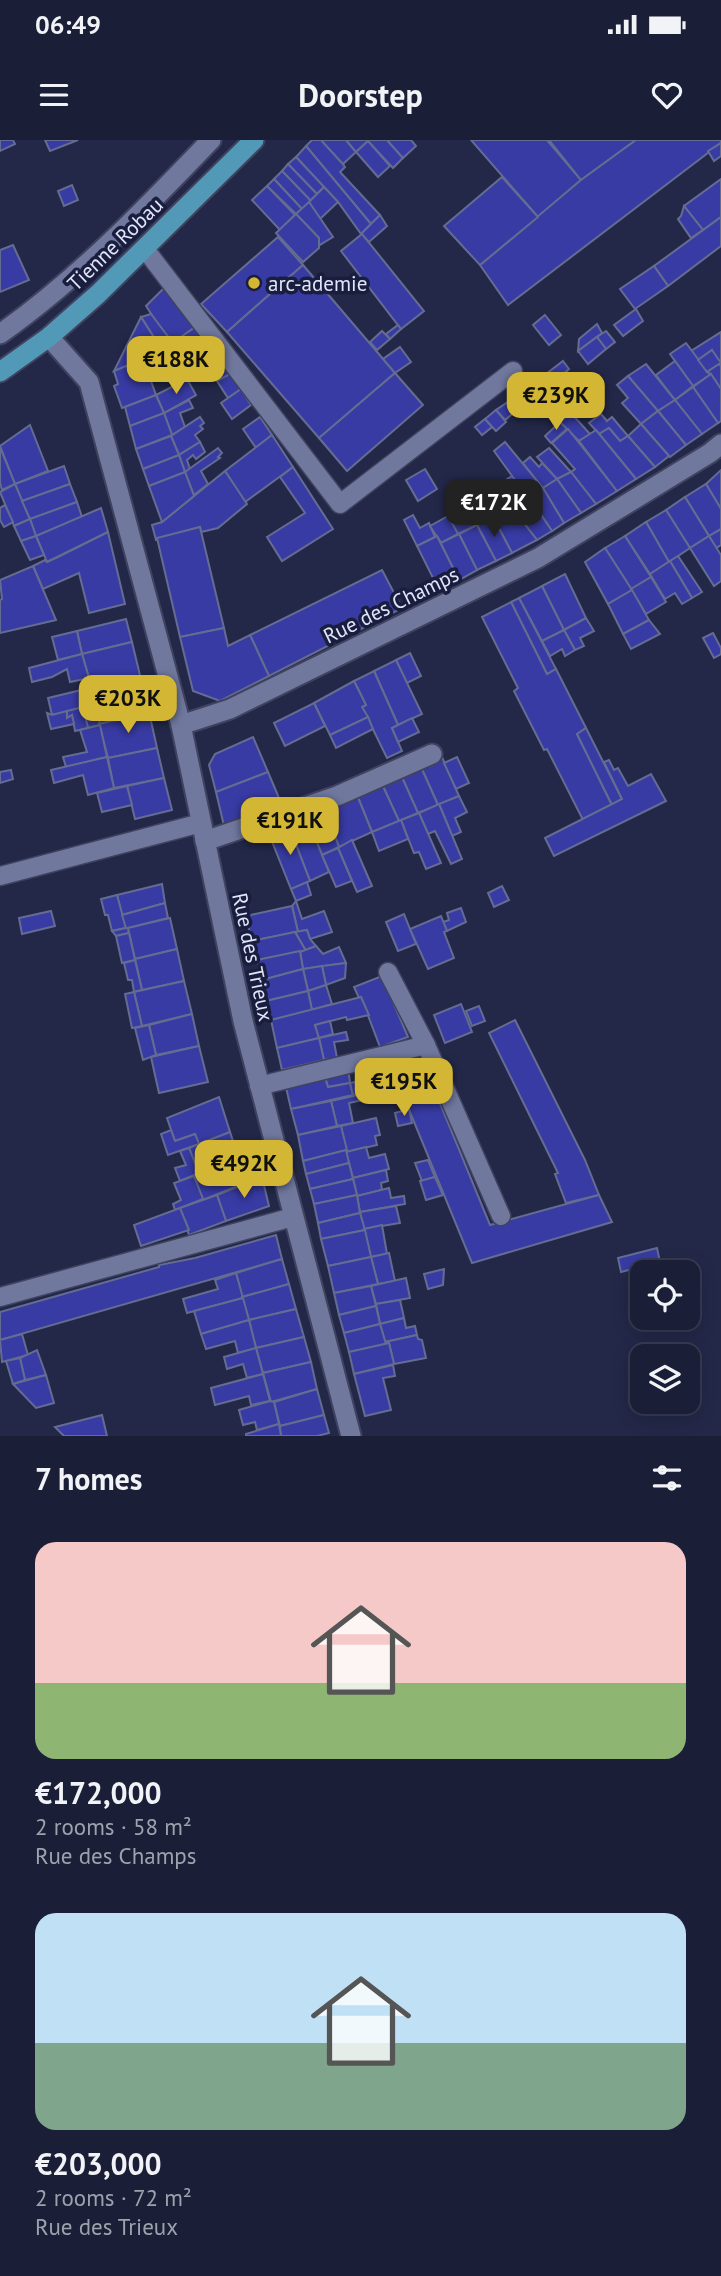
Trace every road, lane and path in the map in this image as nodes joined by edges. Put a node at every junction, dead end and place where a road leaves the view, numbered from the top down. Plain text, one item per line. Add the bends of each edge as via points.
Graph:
1 (211, 140) edge
2 (254, 140) edge
3 (145, 249) junction
4 (0, 334) edge
5 (48, 337) junction
6 (513, 370) dead end
7 (0, 372) edge
8 (721, 444) edge
9 (181, 725) junction
10 (432, 754) dead end
11 (203, 832) junction
12 (0, 876) edge
13 (388, 972) dead end
14 (426, 1045) junction
15 (259, 1086) junction
16 (501, 1216) dead end
17 (293, 1217) junction
18 (0, 1297) edge
19 (351, 1436) edge

1 - 4 street, Tienne Robau via 90,261
2 - 3 main road, Tienne Robau
3 - 5 main road, Tienne Robau
3 - 6 lane via 340,504
5 - 7 main road, Tienne Robau
5 - 9 street, Rue des Trieux via 89,382
8 - 9 street, Rue des Champs via 538,558 230,709
9 - 11 street, Rue des Trieux
10 - 11 street via 337,796
11 - 12 lane
11 - 15 street, Rue des Trieux
13 - 14 lane
14 - 15 lane
14 - 16 lane
15 - 17 street, Rue des Trieux
17 - 18 lane
17 - 19 street, Rue des Trieux

